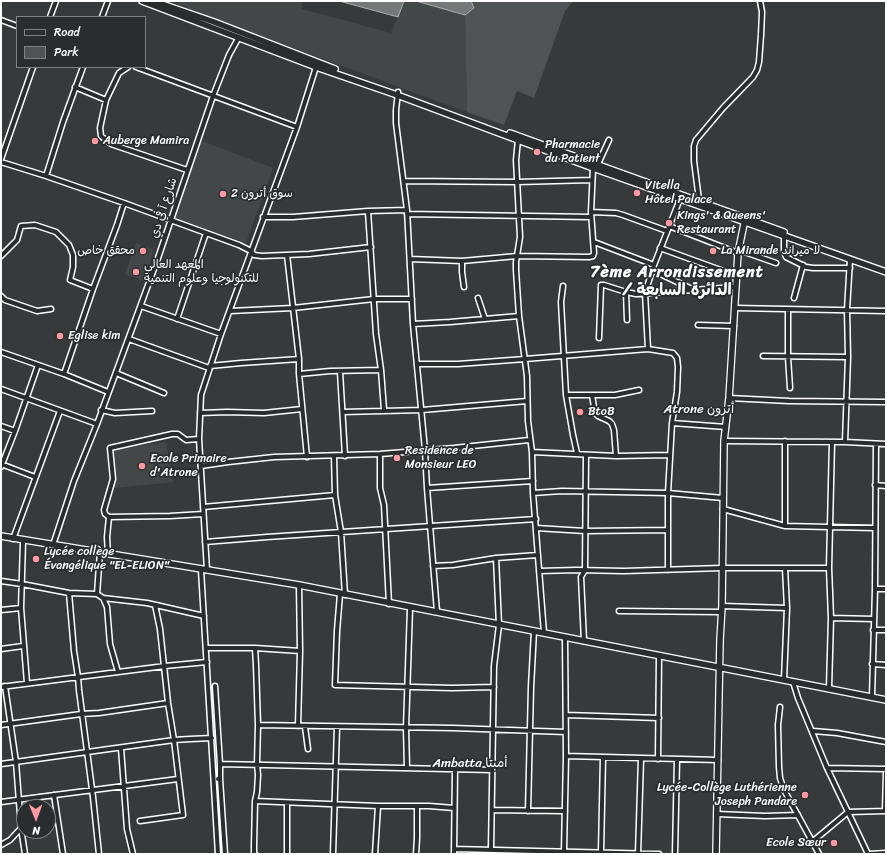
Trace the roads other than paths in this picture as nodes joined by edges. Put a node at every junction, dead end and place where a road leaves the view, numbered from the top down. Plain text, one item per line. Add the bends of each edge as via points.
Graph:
1 (56, 1) edge
2 (108, 1) edge
3 (142, 1) edge
4 (153, 1) edge
5 (173, 1) edge
6 (760, 1) edge
7 (169, 7) junction
8 (50, 16) edge
9 (102, 16) edge
10 (1, 20) edge
11 (16, 26) edge
12 (240, 35) junction
13 (316, 67) junction
14 (33, 68) edge
15 (83, 68) edge
16 (126, 68) edge
17 (139, 68) edge
18 (75, 87) junction
19 (398, 94) junction
20 (213, 96) junction
21 (106, 100) junction
22 (296, 127) junction
23 (518, 140) junction
24 (609, 140) dead end
25 (1, 160) edge
26 (598, 164) junction
27 (593, 168) junction
28 (187, 170) junction
29 (46, 176) junction
30 (592, 180) junction
31 (404, 181) junction
32 (517, 182) junction
33 (680, 199) junction
34 (699, 200) junction
35 (124, 203) junction
36 (368, 211) junction
37 (407, 212) junction
38 (591, 215) junction
39 (263, 217) junction
40 (519, 217) junction
41 (745, 220) junction
42 (170, 221) junction
43 (668, 228) junction
44 (206, 233) junction
45 (784, 236) junction
46 (594, 242) junction
47 (371, 247) junction
48 (660, 248) junction
49 (251, 251) junction
50 (738, 252) junction
51 (287, 255) junction
52 (1, 256) edge
53 (517, 256) junction
54 (850, 259) junction
55 (410, 260) junction
56 (462, 261) junction
57 (776, 262) dead end
58 (654, 265) junction
59 (803, 266) junction
60 (850, 268) junction
61 (886, 268) edge
62 (652, 270) junction
63 (886, 272) edge
64 (737, 276) junction
65 (563, 286) dead end
66 (464, 287) dead end
67 (736, 287) junction
68 (93, 289) junction
69 (694, 290) junction
70 (626, 292) junction
71 (645, 293) junction
72 (1, 296) edge
73 (478, 298) dead end
74 (794, 298) dead end
75 (412, 299) junction
76 (374, 300) junction
77 (141, 306) junction
78 (294, 308) junction
79 (735, 308) junction
80 (50, 310) dead end
81 (788, 310) junction
82 (847, 310) junction
83 (230, 311) junction
84 (886, 311) edge
85 (519, 316) junction
86 (176, 319) junction
87 (485, 319) junction
88 (627, 320) dead end
89 (413, 324) junction
90 (698, 325) dead end
91 (734, 326) junction
92 (221, 334) junction
93 (599, 338) dead end
94 (129, 339) junction
95 (648, 349) junction
96 (1, 352) edge
97 (565, 355) junction
98 (763, 356) dead end
99 (788, 356) junction
100 (848, 357) junction
101 (299, 359) junction
102 (525, 359) junction
103 (417, 364) junction
104 (38, 365) junction
105 (210, 367) junction
106 (381, 370) junction
107 (340, 372) junction
108 (116, 373) junction
109 (64, 374) junction
110 (298, 374) junction
111 (790, 388) dead end
112 (1, 389) edge
113 (639, 390) dead end
114 (108, 392) junction
115 (164, 393) dead end
116 (566, 395) junction
117 (592, 395) junction
118 (27, 398) junction
119 (729, 398) junction
120 (527, 401) junction
121 (847, 401) junction
122 (886, 402) edge
123 (302, 408) junction
124 (101, 410) junction
125 (384, 410) junction
126 (422, 410) junction
127 (60, 411) junction
128 (152, 411) dead end
129 (343, 412) junction
130 (200, 413) junction
131 (672, 423) junction
132 (97, 424) junction
133 (1, 426) edge
134 (726, 427) junction
135 (15, 431) junction
136 (199, 439) junction
137 (529, 440) junction
138 (724, 441) junction
139 (785, 441) junction
140 (832, 442) junction
141 (846, 442) junction
142 (876, 444) junction
143 (886, 444) edge
144 (425, 450) junction
145 (532, 452) junction
146 (577, 453) junction
147 (380, 454) junction
148 (670, 454) junction
149 (586, 455) junction
150 (334, 456) junction
151 (345, 456) junction
152 (616, 456) junction
153 (307, 457) junction
154 (1, 466) edge
155 (201, 466) junction
156 (35, 477) junction
157 (533, 481) junction
158 (875, 485) junction
159 (886, 486) edge
160 (427, 488) junction
161 (586, 492) junction
162 (534, 493) junction
163 (668, 493) junction
164 (335, 495) junction
165 (723, 498) junction
166 (203, 507) junction
167 (723, 509) junction
168 (203, 514) junction
169 (109, 517) junction
170 (536, 518) junction
171 (430, 526) junction
172 (785, 526) junction
173 (831, 526) junction
174 (536, 528) junction
175 (875, 528) junction
176 (385, 529) junction
177 (668, 530) junction
178 (585, 531) junction
179 (341, 532) junction
180 (1, 536) edge
181 (13, 539) junction
182 (23, 541) junction
183 (205, 542) junction
184 (54, 545) junction
185 (100, 552) junction
186 (108, 554) junction
187 (538, 555) junction
188 (496, 558) junction
189 (432, 566) junction
190 (722, 568) junction
191 (785, 568) junction
192 (829, 568) junction
193 (204, 570) junction
194 (584, 570) junction
195 (668, 570) junction
196 (539, 571) junction
197 (1, 581) edge
198 (22, 584) junction
199 (299, 585) junction
200 (875, 589) junction
201 (886, 589) edge
202 (69, 593) junction
203 (97, 594) junction
204 (343, 595) junction
205 (103, 598) junction
206 (389, 604) junction
207 (155, 605) junction
208 (22, 608) junction
209 (410, 608) junction
210 (787, 608) junction
211 (722, 609) junction
212 (1, 610) edge
213 (619, 611) dead end
214 (437, 612) junction
215 (204, 616) junction
216 (831, 618) junction
217 (874, 619) junction
218 (499, 625) junction
219 (873, 630) junction
220 (886, 630) edge
221 (534, 631) junction
222 (544, 633) junction
223 (565, 637) junction
224 (584, 641) junction
225 (24, 646) junction
226 (206, 648) junction
227 (255, 648) junction
228 (1, 649) edge
229 (300, 651) junction
230 (659, 656) junction
231 (207, 662) junction
232 (872, 664) junction
233 (886, 665) edge
234 (165, 666) junction
235 (720, 668) junction
236 (118, 672) junction
237 (78, 677) junction
238 (784, 680) junction
239 (794, 682) junction
240 (27, 684) junction
241 (215, 686) dead end
242 (408, 686) junction
243 (3, 687) edge
244 (494, 687) junction
245 (829, 688) junction
246 (872, 697) junction
247 (886, 700) edge
248 (168, 704) junction
249 (780, 707) dead end
250 (82, 714) junction
251 (566, 715) junction
252 (659, 718) junction
253 (10, 724) junction
254 (1, 725) edge
255 (258, 725) junction
256 (298, 726) junction
257 (305, 727) junction
258 (337, 727) junction
259 (406, 728) junction
260 (492, 730) junction
261 (813, 731) junction
262 (529, 732) junction
263 (566, 732) junction
264 (212, 738) junction
265 (174, 740) junction
266 (886, 742) edge
267 (122, 748) junction
268 (308, 749) dead end
269 (87, 752) junction
270 (566, 756) junction
271 (603, 757) junction
272 (641, 758) junction
273 (658, 759) junction
274 (677, 759) junction
275 (718, 760) junction
276 (16, 762) junction
277 (1, 764) edge
278 (220, 764) junction
279 (257, 764) junction
280 (336, 766) junction
281 (406, 768) junction
282 (455, 768) junction
283 (827, 768) junction
284 (492, 770) junction
285 (886, 770) edge
286 (886, 773) edge
287 (214, 778) junction
288 (220, 778) junction
289 (178, 779) junction
290 (124, 786) junction
291 (92, 790) junction
292 (54, 795) junction
293 (18, 799) edge
294 (25, 799) edge
295 (16, 800) edge
296 (255, 801) junction
297 (1, 802) edge
298 (287, 803) junction
299 (335, 805) junction
300 (378, 806) junction
301 (417, 806) junction
302 (454, 808) junction
303 (492, 810) junction
304 (528, 811) junction
305 (565, 811) junction
306 (885, 811) edge
307 (848, 812) junction
308 (717, 814) junction
309 (798, 815) junction
310 (140, 821) dead end
311 (16, 833) edge
312 (23, 839) edge
313 (812, 842) junction
314 (1, 845) edge
315 (491, 849) junction
316 (564, 851) junction
317 (454, 852) edge
318 (601, 852) junction
319 (886, 852) edge
320 (556, 853) edge
321 (592, 853) edge
322 (638, 853) edge
323 (25, 854) edge
324 (63, 854) edge
325 (99, 854) edge
326 (133, 854) edge
327 (218, 854) edge
328 (225, 854) edge
329 (255, 854) edge
330 (287, 854) edge
331 (333, 854) edge
332 (375, 854) edge
333 (416, 854) edge
334 (659, 854) edge
335 (675, 854) edge
336 (716, 854) edge
337 (819, 854) edge
338 (868, 854) edge

1 - 8 street
2 - 9 street
3 - 12 main road
4 - 7 main road
5 - 7 street
6 - 34 street via 762,12 759,62 753,77 726,104 696,140 694,146
7 - 12 main road
10 - 11 street
12 - 13 main road
12 - 19 main road
12 - 20 street, شارع آ في دي
13 - 19 main road
13 - 22 street
14 - 25 street
15 - 18 street
16 - 21 street via 119,73
17 - 20 street
18 - 21 street
18 - 29 street
19 - 23 main road
19 - 26 main road
19 - 31 street via 396,123
20 - 22 street
20 - 28 street, شارع آ في دي
21 - 28 street via 100,136 111,144
22 - 39 street
23 - 27 main road
23 - 32 street
24 - 26 street
25 - 29 street
26 - 34 main road
27 - 30 street
27 - 33 main road
28 - 42 street, شارع آ في دي
29 - 35 street
30 - 32 street
30 - 38 street
31 - 32 street
31 - 37 street
32 - 40 street
33 - 41 main road
33 - 43 street
34 - 41 main road
35 - 42 street
35 - 68 street
36 - 37 street
36 - 39 street
36 - 47 street
37 - 40 street
37 - 55 street
38 - 40 street
38 - 43 street via 616,213
38 - 46 street
39 - 49 street
40 - 53 street via 520,237
41 - 45 main road
41 - 50 main road
41 - 61 main road
42 - 44 street
42 - 77 street, شارع آ في دي
43 - 48 street
43 - 50 street
44 - 49 street
44 - 86 street
45 - 54 main road
45 - 59 street via 786,257
46 - 53 street via 593,256 589,257
46 - 58 street
47 - 51 street
47 - 76 street
48 - 58 street
48 - 64 street
49 - 51 street via 254,255
49 - 83 street
50 - 57 street
50 - 64 main road
51 - 78 street
52 - 68 street via 17,240 20,226 35,225 56,232 69,245 73,254 70,280
53 - 56 street
53 - 85 street
54 - 60 street
54 - 63 main road
55 - 56 street
55 - 75 street
56 - 66 street
58 - 62 street
59 - 60 street via 818,269
59 - 74 street
60 - 82 street
62 - 69 street
62 - 71 street
64 - 67 main road
65 - 97 street via 561,302
67 - 69 street
67 - 79 main road
68 - 109 street
69 - 71 street
70 - 71 street
70 - 88 street
70 - 93 street via 601,285
71 - 95 street
72 - 80 street via 37,311
73 - 87 street
75 - 76 street
75 - 89 street
76 - 78 street
76 - 106 street
77 - 86 street
77 - 94 street, شارع آ في دي
78 - 83 street
78 - 101 street
79 - 81 street
79 - 91 main road
81 - 82 street
81 - 99 street
82 - 84 street
82 - 100 street
83 - 92 street
85 - 87 street
85 - 102 street
86 - 92 street
87 - 89 street
89 - 103 street
90 - 91 street
91 - 119 main road
92 - 105 street
94 - 105 street
94 - 108 street, شارع آ في دي
95 - 97 street
95 - 131 street via 673,353 677,358 677,392
96 - 104 street
97 - 102 street
97 - 116 street
98 - 99 street
99 - 100 street
99 - 111 street
100 - 121 street
101 - 105 street
101 - 110 street
102 - 103 street
102 - 120 street
103 - 126 street
104 - 109 street
104 - 118 street
105 - 130 street via 201,395
106 - 107 street
106 - 125 street
107 - 110 street
107 - 129 street
108 - 114 street, شارع آ في دي
108 - 115 street
109 - 114 street
110 - 123 street
112 - 118 street
113 - 117 street
114 - 124 street, شارع آ في دي
116 - 117 street
116 - 146 street
117 - 152 street via 595,413 612,424
118 - 127 street
118 - 135 street
119 - 121 street
119 - 134 main road
120 - 126 street
120 - 137 street
121 - 122 street
121 - 141 street
123 - 130 street via 264,413
123 - 153 street
124 - 128 street via 115,413
124 - 132 street, شارع آ في دي
125 - 126 street
125 - 129 street
126 - 144 street
127 - 132 street
127 - 156 street
129 - 151 street
130 - 136 street
131 - 134 street
131 - 148 street
132 - 184 street, شارع آ في دي via 74,481
133 - 135 street
134 - 138 main road
135 - 154 street
136 - 155 street
136 - 169 street via 186,440 178,434 172,434 110,448 113,479 104,510
137 - 144 street
137 - 145 street
138 - 139 street
138 - 165 main road
139 - 140 street
139 - 172 street
140 - 141 street
140 - 173 street
141 - 142 street
142 - 143 street
142 - 158 street
144 - 147 street
144 - 160 street
145 - 146 street
145 - 157 street
146 - 149 street
147 - 151 street
147 - 176 street via 380,488
148 - 152 street
148 - 163 street
149 - 152 street
149 - 161 street
150 - 151 street
150 - 153 street
150 - 164 street
153 - 155 street via 274,457
154 - 156 street
155 - 166 street
156 - 181 street
157 - 160 street
157 - 162 street
158 - 159 street
158 - 175 street
160 - 171 street
161 - 162 street
161 - 163 street
161 - 178 street
162 - 170 street
163 - 165 street
163 - 177 street
164 - 166 street
164 - 179 street
165 - 167 main road
166 - 168 street
167 - 172 street
167 - 190 main road
168 - 169 street
168 - 183 street
169 - 186 street
170 - 171 street
170 - 174 street
171 - 176 street
171 - 189 street
172 - 173 street
173 - 175 street
173 - 192 street
174 - 178 street
174 - 187 street
175 - 200 street
176 - 179 street
176 - 206 street
177 - 178 street
177 - 195 street
178 - 194 street
179 - 183 street
179 - 204 street
180 - 181 main road
181 - 182 main road
182 - 184 main road
182 - 198 street
183 - 193 street
184 - 185 main road
185 - 186 main road
185 - 203 street
186 - 193 main road
187 - 188 street
187 - 196 street
188 - 189 street
188 - 218 street
189 - 214 street
190 - 191 street
190 - 195 street
190 - 211 main road
191 - 192 street
191 - 210 street
192 - 216 street
193 - 199 main road
193 - 215 street
194 - 195 street
194 - 196 street
194 - 224 street
196 - 222 street
197 - 198 street
198 - 202 street
198 - 208 street
199 - 204 main road
199 - 229 street
200 - 201 street
200 - 217 street
202 - 203 street
202 - 237 street
203 - 205 street
204 - 206 main road
204 - 242 street via 337,631 335,685
205 - 207 street
205 - 236 street via 110,644
206 - 209 main road
207 - 215 street
207 - 234 street
208 - 212 street
208 - 225 street
209 - 214 main road
209 - 242 street
210 - 211 street
210 - 238 street
211 - 213 street
211 - 235 main road
214 - 218 main road
215 - 226 street
216 - 217 street
216 - 245 street
217 - 219 street
218 - 221 main road
218 - 244 street
219 - 220 street
219 - 232 street
221 - 222 main road
221 - 262 street
222 - 223 main road
223 - 224 main road
223 - 251 street
224 - 230 main road
225 - 228 street
225 - 240 street
226 - 227 street
226 - 231 street
227 - 229 street
227 - 255 street
229 - 256 street
230 - 235 main road
230 - 252 street
231 - 234 street
231 - 264 street
232 - 233 street
232 - 246 street
234 - 236 street
234 - 248 street
235 - 238 main road
235 - 275 main road
236 - 237 street
237 - 240 street
237 - 250 street
238 - 239 main road
239 - 245 main road
239 - 261 street via 798,698
240 - 243 street
241 - 278 street
242 - 244 street
242 - 259 street
243 - 253 street
244 - 260 street
245 - 246 main road
246 - 247 main road
248 - 250 street
248 - 265 street
249 - 309 street via 780,778
250 - 253 street
250 - 269 street
251 - 252 street
251 - 263 street
252 - 273 street
253 - 254 street
253 - 276 street
255 - 256 street
255 - 279 street
256 - 257 street
257 - 258 street
257 - 268 street
258 - 259 street
258 - 280 street
259 - 260 street
259 - 281 street
260 - 262 street
260 - 284 street
261 - 266 street
261 - 283 street
262 - 263 street
262 - 304 street
263 - 270 street
264 - 265 street
264 - 287 street
265 - 267 street
265 - 289 street
267 - 269 street
267 - 290 street
269 - 276 street
269 - 291 street
270 - 271 street
270 - 305 street
271 - 272 street
271 - 318 street
272 - 273 street
272 - 322 street
273 - 274 street
274 - 275 street
274 - 335 street
275 - 308 main road
276 - 277 street
276 - 293 street
278 - 279 street
278 - 288 street
279 - 280 street
279 - 296 street
280 - 281 street
280 - 299 street
281 - 282 street
282 - 284 street
282 - 302 street
283 - 285 street
283 - 307 street
284 - 303 street
286 - 306 street
287 - 288 street
287 - 327 street
288 - 328 street
289 - 290 street
289 - 310 street via 183,815
290 - 291 street
290 - 326 street via 127,829
291 - 292 street
291 - 325 street
292 - 294 street
292 - 324 street
295 - 297 street
296 - 298 street
296 - 329 street
298 - 299 street
298 - 330 street
299 - 300 street
299 - 331 street
300 - 301 street
300 - 332 street
301 - 302 street
301 - 333 street
302 - 317 street
303 - 304 street
303 - 315 street
304 - 305 street
305 - 316 street
306 - 307 street
307 - 313 street
307 - 338 street
308 - 309 street
308 - 336 main road
309 - 313 street
311 - 314 street
312 - 323 street
313 - 337 street
315 - 317 street
315 - 320 street
316 - 320 street
316 - 321 street
318 - 321 street
318 - 322 street
319 - 338 street
322 - 334 street

